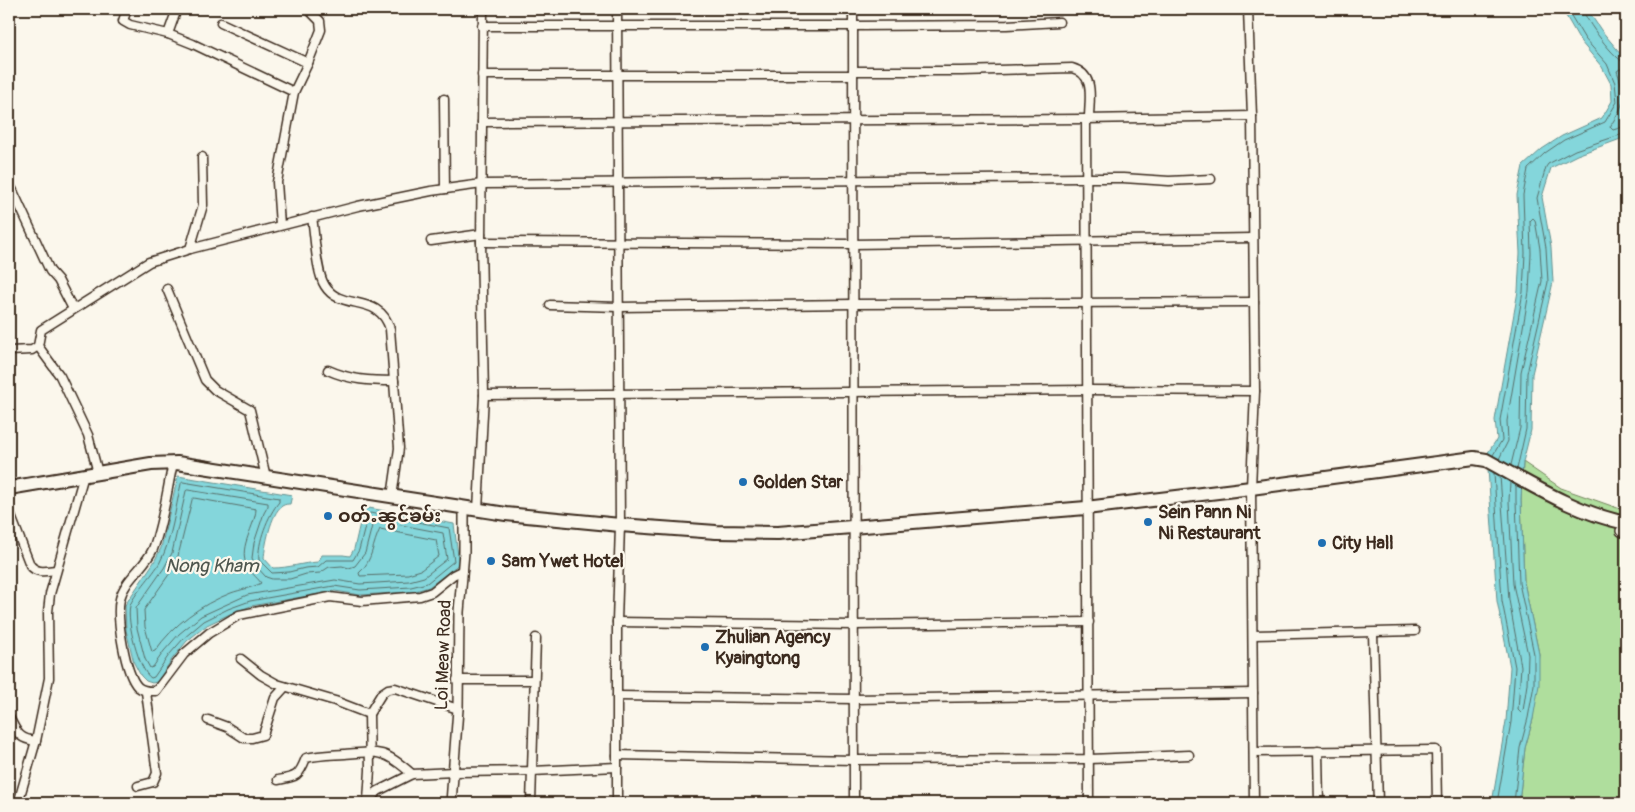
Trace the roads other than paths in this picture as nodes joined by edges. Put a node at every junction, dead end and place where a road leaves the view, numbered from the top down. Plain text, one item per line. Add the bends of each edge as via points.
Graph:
1 (127, 9) edge
2 (177, 9) edge
3 (308, 9) edge
4 (483, 9) edge
5 (617, 9) edge
6 (853, 9) edge
7 (1248, 9) edge
8 (1059, 22) dead end
9 (221, 23) dead end
10 (482, 26) junction
11 (617, 26) junction
12 (853, 26) junction
13 (168, 34) junction
14 (308, 64) junction
15 (853, 73) junction
16 (617, 74) junction
17 (482, 75) junction
18 (294, 92) junction
19 (444, 99) dead end
20 (1252, 116) junction
21 (1087, 119) junction
22 (853, 121) junction
23 (482, 122) junction
24 (618, 122) junction
25 (202, 157) dead end
26 (1087, 178) junction
27 (1211, 179) dead end
28 (853, 180) junction
29 (618, 182) junction
30 (482, 184) junction
31 (12, 189) dead end
32 (446, 189) junction
33 (312, 217) junction
34 (280, 225) junction
35 (481, 238) junction
36 (1253, 238) junction
37 (431, 240) dead end
38 (1086, 242) junction
39 (618, 243) junction
40 (853, 244) junction
41 (190, 249) junction
42 (167, 289) dead end
43 (1254, 302) junction
44 (1088, 303) junction
45 (853, 304) junction
46 (550, 305) dead end
47 (619, 307) junction
48 (72, 309) junction
49 (38, 346) junction
50 (9, 351) edge
51 (328, 370) dead end
52 (394, 381) junction
53 (1087, 390) junction
54 (1255, 391) junction
55 (854, 393) junction
56 (484, 395) junction
57 (619, 395) junction
58 (173, 463) junction
59 (98, 473) junction
60 (84, 475) junction
61 (266, 477) junction
62 (9, 488) edge
63 (1251, 488) junction
64 (392, 497) junction
65 (464, 508) junction
66 (1086, 508) junction
67 (478, 510) junction
68 (9, 511) edge
69 (620, 525) junction
70 (854, 527) junction
71 (1625, 530) edge
72 (56, 570) junction
73 (463, 570) junction
74 (617, 622) junction
75 (1089, 622) junction
76 (854, 625) junction
77 (1414, 631) dead end
78 (1373, 632) junction
79 (1253, 635) junction
80 (536, 638) dead end
81 (241, 659) dead end
82 (457, 680) junction
83 (534, 680) junction
84 (285, 687) junction
85 (146, 692) junction
86 (1253, 694) junction
87 (617, 696) junction
88 (1089, 696) junction
89 (854, 699) junction
90 (458, 709) junction
91 (369, 714) junction
92 (9, 717) edge
93 (208, 720) dead end
94 (36, 741) junction
95 (369, 751) junction
96 (1318, 751) junction
97 (1377, 751) junction
98 (1254, 752) junction
99 (617, 755) junction
100 (1188, 755) dead end
101 (1090, 759) junction
102 (854, 760) junction
103 (617, 767) junction
104 (532, 771) junction
105 (454, 772) junction
106 (412, 774) junction
107 (278, 780) dead end
108 (138, 786) dead end
109 (367, 802) edge
110 (18, 803) edge
111 (451, 803) edge
112 (531, 803) edge
113 (617, 803) edge
114 (854, 803) edge
115 (1089, 803) edge
116 (1254, 803) edge
117 (1319, 803) edge
118 (1378, 803) edge
119 (1437, 803) edge

1 - 13 street via 123,21
2 - 13 street
3 - 14 street via 320,21 321,30
4 - 10 street
5 - 11 street
6 - 12 street
7 - 20 street
8 - 12 street
9 - 14 street
10 - 11 street
10 - 17 street
11 - 12 street
11 - 16 street
12 - 15 street
13 - 18 street
14 - 18 street
15 - 16 street
15 - 21 street via 1072,68 1086,74 1089,81
15 - 22 street
16 - 17 street
16 - 24 street
17 - 23 street
18 - 34 street via 277,182
19 - 32 street
20 - 21 street
20 - 36 street
21 - 22 street
21 - 26 street
22 - 24 street
22 - 28 street
23 - 24 street
23 - 30 street
24 - 29 street
25 - 41 street via 203,205
26 - 27 street
26 - 28 street
26 - 38 street
28 - 29 street
28 - 40 street
29 - 30 street
29 - 39 street
30 - 32 street
30 - 35 street
31 - 48 street via 50,271
32 - 33 street
33 - 34 street
33 - 52 street via 321,276 326,288 342,298 372,307 387,319
34 - 41 street
35 - 37 street
35 - 39 street
35 - 56 street
36 - 38 street
36 - 43 street
38 - 40 street
38 - 44 street
39 - 40 street
39 - 47 street
40 - 45 street
41 - 48 street via 149,262
42 - 61 street via 205,380 215,390 250,410
43 - 44 street
43 - 54 street
44 - 45 street
44 - 53 street
45 - 47 street
45 - 55 street
46 - 47 street
47 - 57 street
48 - 49 street via 40,330
49 - 50 street via 32,350
49 - 59 street via 60,376 88,435
51 - 52 street via 364,381
52 - 64 street via 399,448
53 - 54 street
53 - 55 street
53 - 66 street
54 - 63 street
55 - 57 street
55 - 70 street
56 - 57 street
56 - 67 street
57 - 69 street
58 - 59 highway
58 - 61 highway
58 - 85 street via 153,548 120,596 118,610 123,651 138,687
59 - 60 highway
60 - 62 highway
60 - 72 street
61 - 64 highway
63 - 66 highway
63 - 71 highway via 1474,458 1486,460
63 - 79 street
64 - 65 highway
65 - 67 highway
65 - 73 street, Loi Meaw Road
66 - 70 highway
66 - 75 street
67 - 69 highway
68 - 72 street via 30,565 37,572
69 - 70 highway via 778,534
69 - 74 street
70 - 76 street
72 - 94 street via 48,612 49,678
73 - 82 street, Loi Meaw Road
73 - 85 street via 432,592 420,596 370,601 330,597 239,615 209,633 184,654 156,691
74 - 76 street
74 - 87 street
75 - 76 street
75 - 88 street
76 - 89 street
77 - 78 street
78 - 79 street
78 - 97 street
79 - 86 street
80 - 83 street
81 - 84 street via 261,675
82 - 83 street
82 - 90 street, Loi Meaw Road
83 - 104 street
84 - 91 street
84 - 93 street via 275,698 263,735 244,738
85 - 108 street via 157,773 153,782
86 - 88 street
86 - 98 street
87 - 89 street
87 - 99 street
88 - 89 street
88 - 101 street
89 - 102 street
90 - 91 street via 395,688 382,693
90 - 105 street, Loi Meaw Road
91 - 95 street
92 - 94 street via 24,740
94 - 110 street
95 - 106 street via 395,759
95 - 107 street via 306,758 300,773 293,778
95 - 109 street
96 - 97 street
96 - 98 street
96 - 117 street
97 - 118 street
97 - 119 street via 1436,750
98 - 116 street
99 - 102 street
99 - 103 street
100 - 101 street
101 - 102 street
101 - 115 street
102 - 114 street
103 - 104 street
103 - 113 street
104 - 105 street
104 - 112 street
105 - 106 street
105 - 111 street, Loi Meaw Road
106 - 109 street via 378,791

